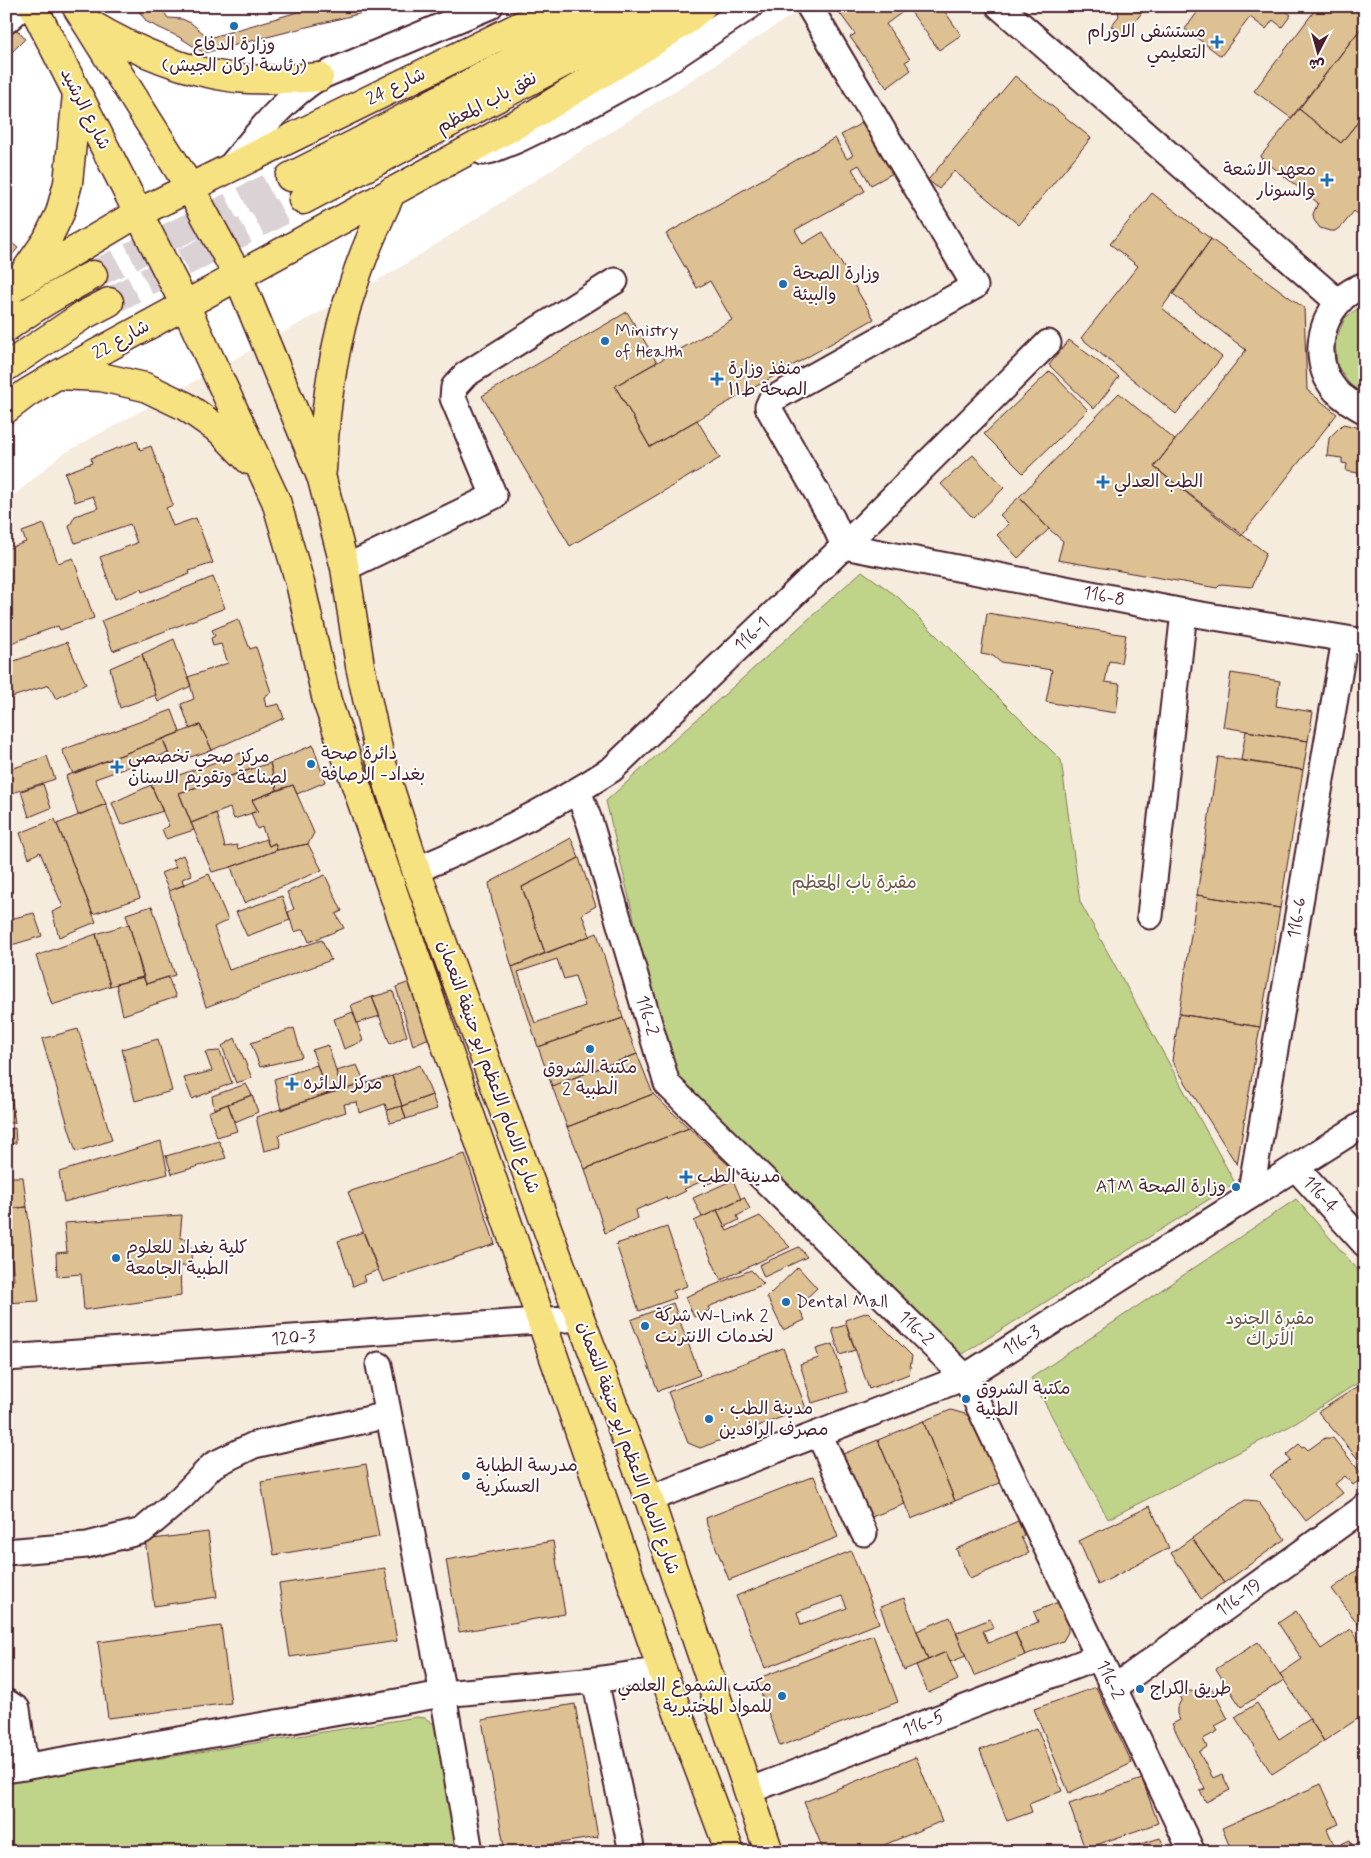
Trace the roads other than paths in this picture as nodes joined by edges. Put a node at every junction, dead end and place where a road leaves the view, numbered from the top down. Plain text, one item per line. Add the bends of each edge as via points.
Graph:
1 (23, 6) edge
2 (33, 6) edge
3 (490, 6) edge
4 (561, 6) edge
5 (616, 6) edge
6 (670, 6) edge
7 (702, 6) edge
8 (750, 6) edge
9 (809, 6) edge
10 (999, 6) edge
11 (81, 14) edge
12 (6, 21) edge
13 (319, 78) junction
14 (77, 94) junction
15 (456, 157) junction
16 (230, 166) junction
17 (189, 186) junction
18 (392, 191) junction
19 (138, 213) junction
20 (92, 276) tunnel mouth
21 (238, 276) junction
22 (614, 281) dead end
23 (1365, 285) edge
24 (10, 291) edge
25 (108, 302) tunnel mouth
26 (1338, 302) junction
27 (184, 305) junction
28 (6, 328) edge
29 (1048, 344) dead end
30 (6, 367) edge
31 (57, 375) junction
32 (6, 409) edge
33 (1365, 411) edge
34 (322, 479) junction
35 (276, 501) junction
36 (844, 546) junction
37 (345, 568) junction
38 (1184, 612) junction
39 (1355, 640) edge
40 (578, 791) junction
41 (416, 870) junction
42 (1150, 916) dead end
43 (1365, 1123) edge
44 (1296, 1168) junction
45 (1250, 1196) junction
46 (1365, 1244) edge
47 (580, 1318) junction
48 (542, 1320) junction
49 (6, 1358) edge
50 (378, 1365) dead end
51 (965, 1377) junction
52 (388, 1415) junction
53 (819, 1434) junction
54 (649, 1499) junction
55 (1365, 1507) edge
56 (864, 1533) dead end
57 (6, 1552) edge
58 (1098, 1657) junction
59 (662, 1670) junction
60 (595, 1680) junction
61 (1114, 1688) junction
62 (443, 1694) junction
63 (6, 1702) edge
64 (15, 1769) edge
65 (748, 1791) junction
66 (470, 1852) edge
67 (628, 1852) edge
68 (730, 1852) edge
69 (769, 1852) edge
70 (1192, 1852) edge

1 - 12 street
2 - 14 main road, شارع الرشيد
3 - 13 street, شارع 24
4 - 16 main road, شارع 24
5 - 6 main road, نفق باب المعظم via 363,140 296,188
7 - 15 main road via 648,45 533,115
8 - 15 street via 660,66 587,106 492,150
9 - 36 street via 975,286 771,400 768,407
10 - 26 street
11 - 13 main road via 124,44 160,60 197,71 236,78
11 - 17 main road
13 - 16 street, شارع 24 via 301,89
14 - 19 main road, شارع الرشيد
14 - 24 main road via 68,183 60,214 47,240
15 - 18 main road
16 - 17 main road, شارع 24
17 - 19 main road
17 - 21 main road, شارع الامام الاعظم ابو حنيفة النعمان
18 - 21 main road
18 - 34 main road via 371,236 340,331 324,429
19 - 24 main road
19 - 27 main road, شارع الرشيد
20 - 28 main road via 55,295
21 - 27 main road, شارع 22
21 - 34 main road, شارع الامام الاعظم ابو حنيفة النعمان
22 - 37 street via 464,375 454,387 453,398 494,496
23 - 26 street via 1352,290
25 - 30 main road
26 - 33 street via 1323,328 1321,358 1326,376 1336,390 1350,404
27 - 31 main road, شارع 22
27 - 35 main road, شارع الامام الاعظم ابو حنيفة النعمان
29 - 36 street, 116-1
31 - 32 main road, شارع 22
31 - 35 main road via 101,377 145,387 185,406 221,432 252,464
34 - 37 main road, شارع الامام الاعظم ابو حنيفة النعمان
35 - 48 main road, شارع الامام الاعظم ابو حنيفة النعمان via 300,583 327,701
36 - 38 street, 116-8
36 - 40 street, 116-1 via 612,769
37 - 41 main road, شارع الامام الاعظم ابو حنيفة النعمان via 360,666 380,758
38 - 39 street, 116-8
38 - 42 street
39 - 45 street, 116-6
40 - 41 street, 116-1
40 - 51 street, 116-2 via 667,1084
41 - 47 main road, شارع الامام الاعظم ابو حنيفة النعمان
43 - 44 street, 116-3
44 - 45 street, 116-3
44 - 46 street, 116-4
45 - 51 street, 116-3
47 - 48 street, 120-3
47 - 54 main road, شارع الامام الاعظم ابو حنيفة النعمان
48 - 49 street, 120-3
48 - 59 main road, شارع الامام الاعظم ابو حنيفة النعمان
50 - 52 street
51 - 53 street, 116-3
51 - 58 street, 116-2
52 - 57 street via 254,1445 213,1465 142,1532 87,1545
52 - 62 street
53 - 54 street, 116-3
53 - 56 street
54 - 65 main road, شارع الامام الاعظم ابو حنيفة النعمان
55 - 61 street, 116-19
58 - 61 street, 116-2
58 - 65 street, 116-5
59 - 60 street
59 - 68 main road, شارع الامام الاعظم ابو حنيفة النعمان
60 - 62 street
60 - 67 street via 630,1847
61 - 70 street, 116-2
62 - 64 street
62 - 66 street
63 - 64 street via 17,1709
65 - 69 main road, شارع الامام الاعظم ابو حنيفة النعمان

